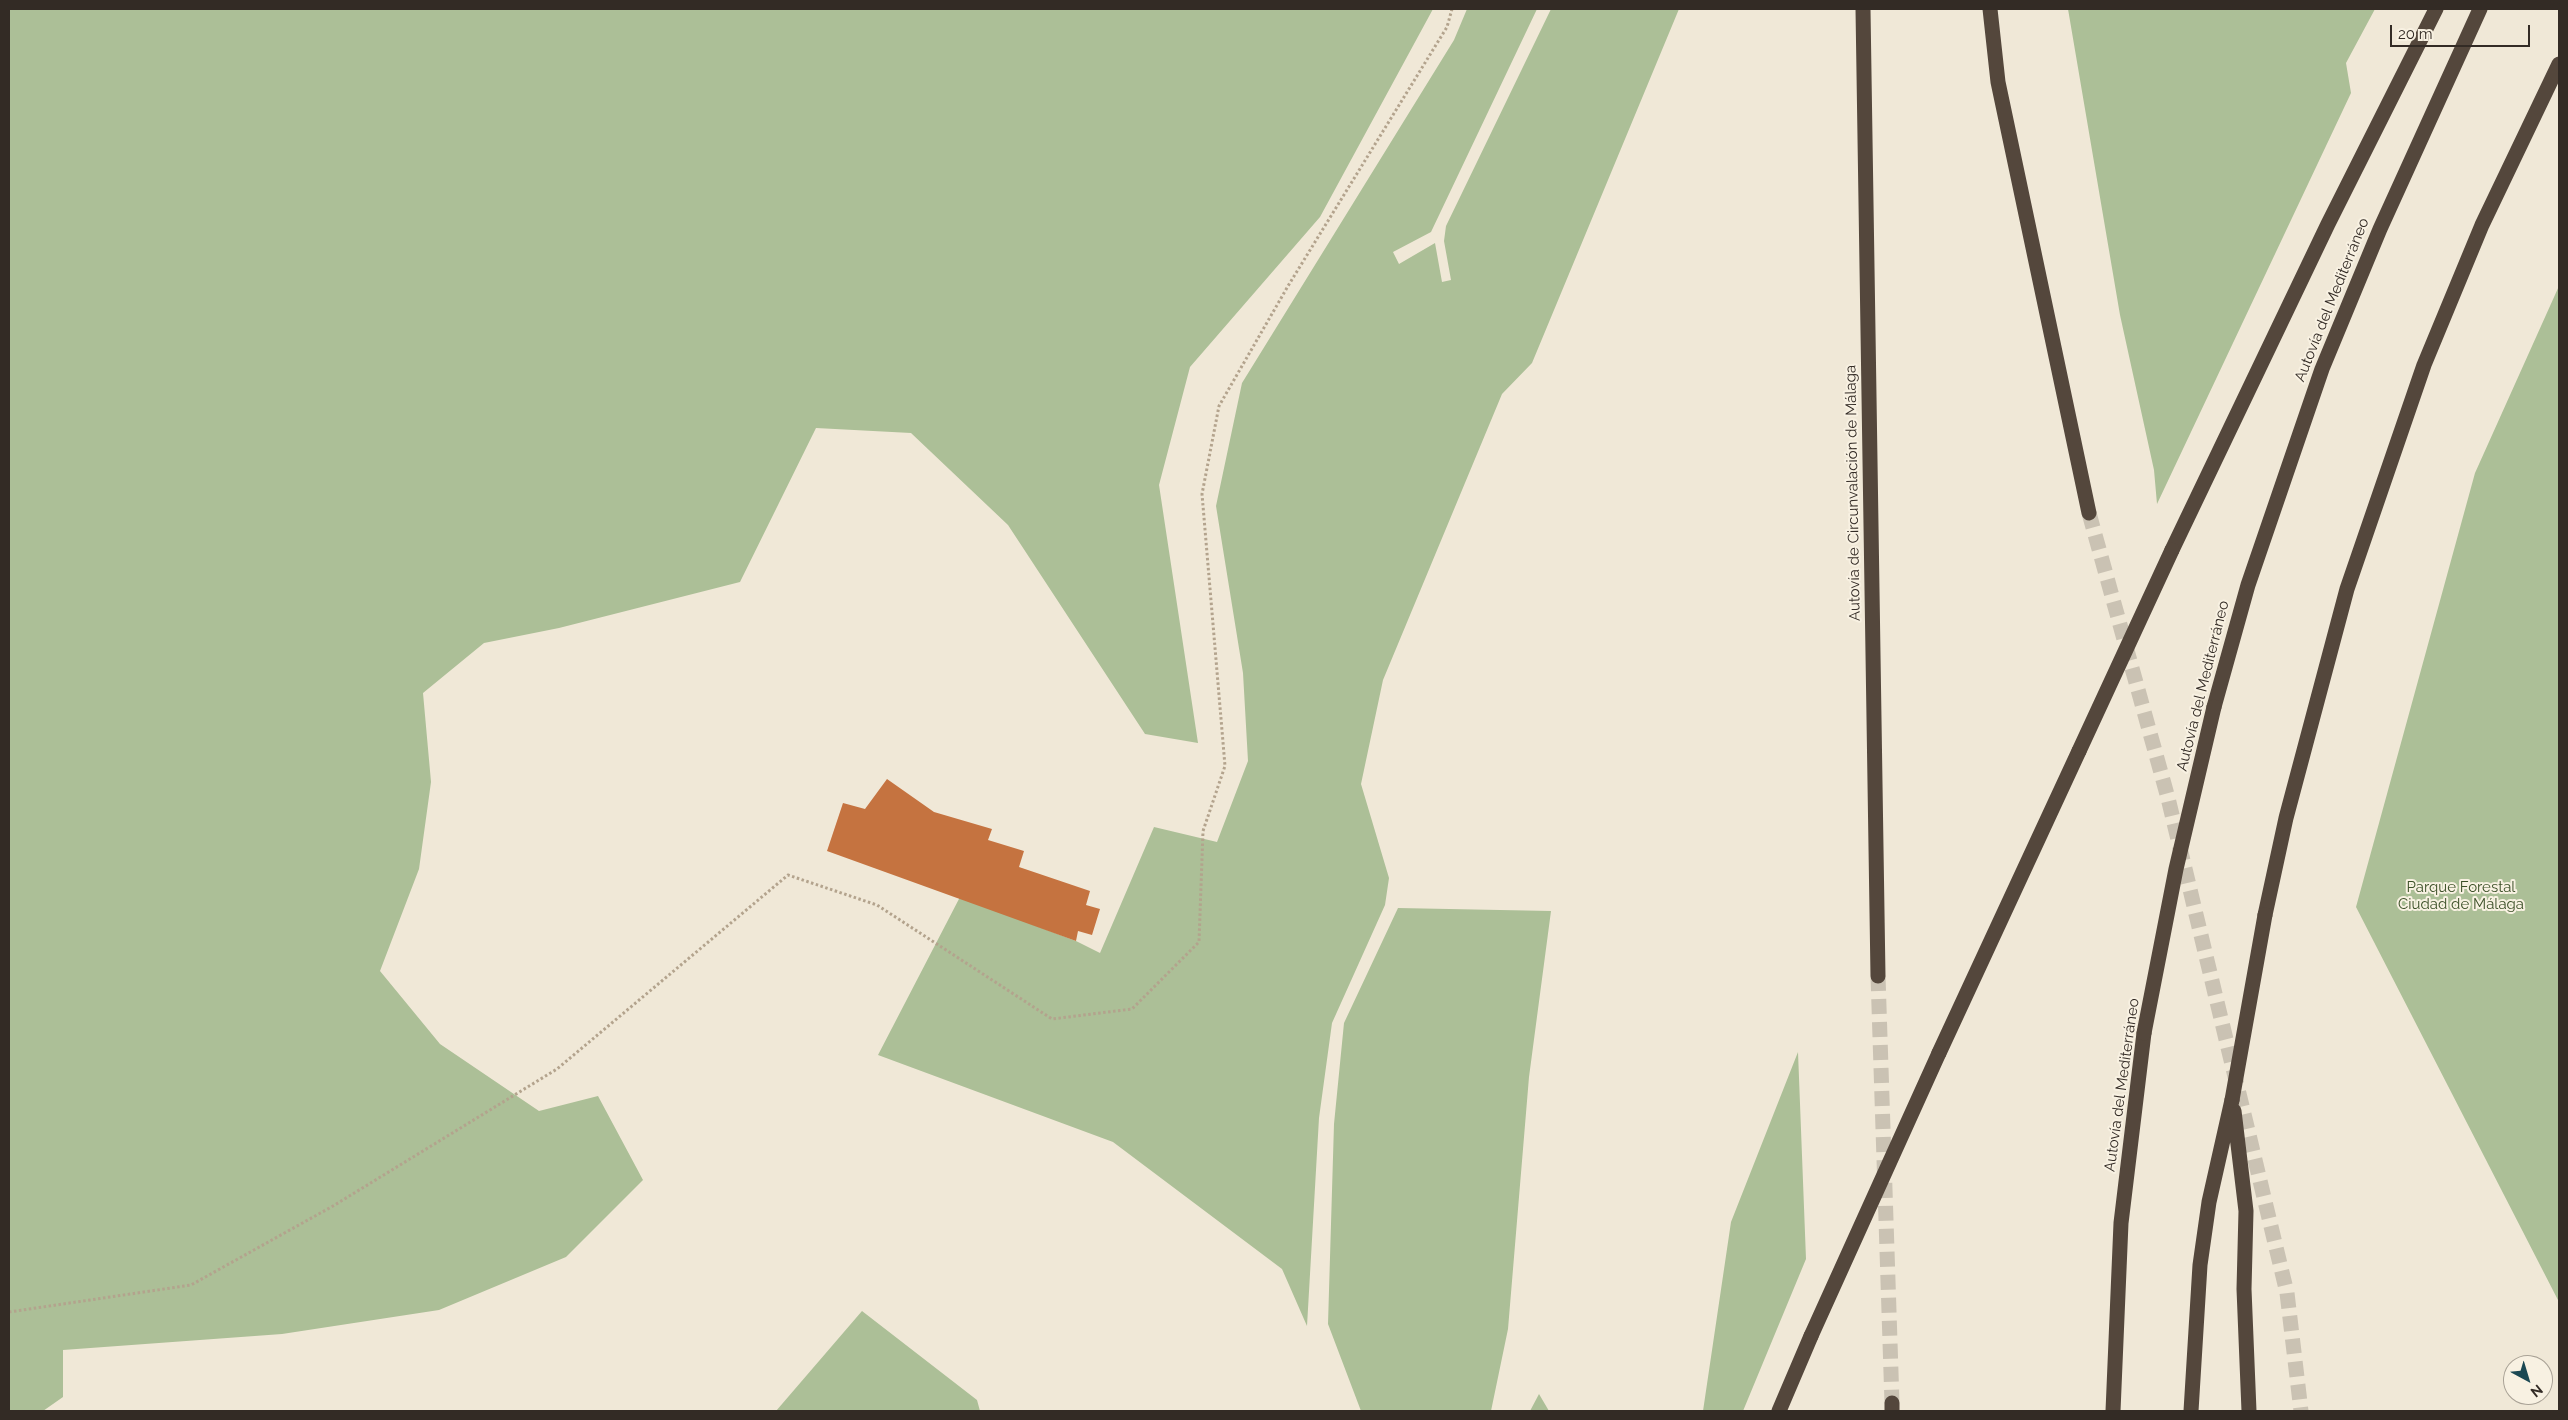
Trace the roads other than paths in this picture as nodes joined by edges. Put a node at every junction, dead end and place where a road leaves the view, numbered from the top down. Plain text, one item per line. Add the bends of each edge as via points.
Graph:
1 (1863, 9) edge
2 (1990, 9) edge
3 (2436, 9) edge
4 (2480, 9) edge
5 (2559, 64) edge
6 (2089, 513) tunnel mouth
7 (1878, 976) tunnel mouth
8 (2232, 1100) junction
9 (1779, 1411) edge
10 (2113, 1411) edge
11 (2191, 1411) edge
12 (2250, 1411) edge

1 - 7 highway, Autovía de Circunvalación de Málaga
2 - 6 highway via 1998,82
3 - 9 highway, bridge via 2328,224 2172,550 1939,1053
4 - 10 highway, Autovía del Mediterráneo, bridge via 2380,229 2322,369 2248,585 2214,707 2176,869 2144,1033 2122,1223
5 - 8 highway, bridge via 2482,225 2421,375 2347,590 2286,818
8 - 11 highway via 2209,1202 2200,1265
8 - 12 highway via 2246,1211 2244,1289

